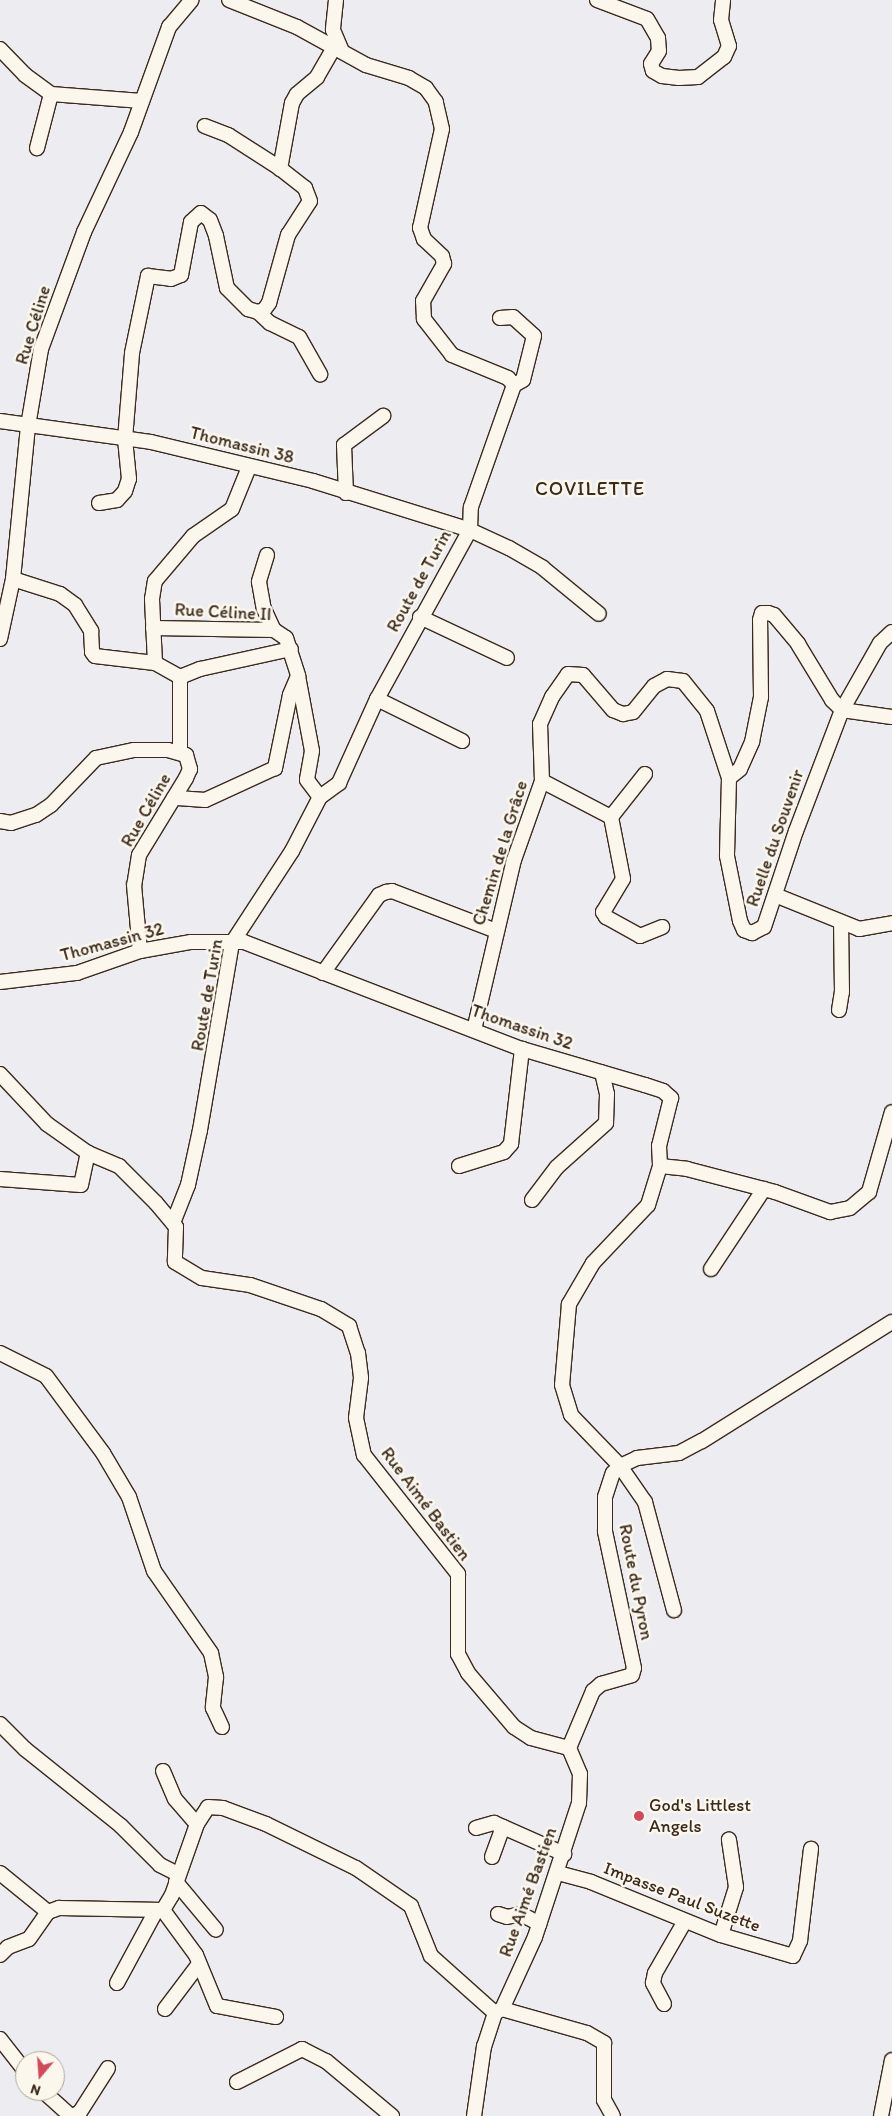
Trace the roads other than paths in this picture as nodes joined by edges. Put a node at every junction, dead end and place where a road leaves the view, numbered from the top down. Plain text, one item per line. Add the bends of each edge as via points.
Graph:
1 (192, 0) edge
2 (229, 0) edge
3 (336, 0) edge
4 (597, 0) edge
5 (723, 0) edge
6 (335, 47) junction
7 (0, 49) edge
8 (51, 94) junction
9 (142, 101) junction
10 (205, 126) dead end
11 (37, 148) dead end
12 (280, 168) junction
13 (258, 312) junction
14 (500, 318) dead end
15 (320, 374) dead end
16 (514, 386) junction
17 (383, 416) dead end
18 (0, 421) edge
19 (28, 426) junction
20 (125, 439) junction
21 (249, 467) junction
22 (346, 493) junction
23 (99, 503) dead end
24 (470, 530) junction
25 (267, 555) dead end
26 (13, 579) junction
27 (599, 614) dead end
28 (420, 617) junction
29 (153, 628) junction
30 (274, 630) junction
31 (892, 632) edge
32 (0, 638) edge
33 (291, 649) junction
34 (508, 658) dead end
35 (155, 663) junction
36 (298, 676) junction
37 (180, 677) junction
38 (377, 699) junction
39 (842, 710) junction
40 (892, 717) edge
41 (462, 741) dead end
42 (180, 752) junction
43 (645, 774) dead end
44 (729, 778) junction
45 (542, 781) junction
46 (174, 798) junction
47 (320, 798) junction
48 (612, 817) junction
49 (0, 821) edge
50 (775, 895) junction
51 (892, 923) edge
52 (841, 924) junction
53 (662, 927) dead end
54 (496, 931) junction
55 (232, 943) junction
56 (140, 951) junction
57 (324, 973) junction
58 (0, 982) edge
59 (839, 1010) dead end
60 (474, 1030) junction
61 (522, 1049) junction
62 (602, 1073) junction
63 (0, 1074) edge
64 (892, 1112) edge
65 (88, 1153) junction
66 (458, 1166) dead end
67 (660, 1166) junction
68 (0, 1179) edge
69 (764, 1189) junction
70 (532, 1200) dead end
71 (173, 1223) junction
72 (711, 1269) dead end
73 (892, 1322) edge
74 (0, 1354) edge
75 (620, 1466) junction
76 (674, 1610) dead end
77 (0, 1724) edge
78 (222, 1727) dead end
79 (569, 1748) junction
80 (163, 1771) dead end
81 (197, 1824) junction
82 (503, 1826) junction
83 (476, 1828) dead end
84 (729, 1840) dead end
85 (811, 1850) dead end
86 (564, 1854) junction
87 (492, 1857) dead end
88 (0, 1873) edge
89 (558, 1873) junction
90 (177, 1878) junction
91 (159, 1910) junction
92 (48, 1912) junction
93 (498, 1914) dead end
94 (685, 1921) junction
95 (540, 1924) junction
96 (216, 1930) dead end
97 (721, 1935) junction
98 (0, 1955) edge
99 (199, 1964) junction
100 (117, 1983) dead end
101 (664, 2004) dead end
102 (165, 2009) dead end
103 (499, 2011) junction
104 (276, 2017) dead end
105 (0, 2039) edge
106 (15, 2058) edge
107 (892, 2060) edge
108 (108, 2068) dead end
109 (238, 2082) dead end
110 (54, 2101) edge
111 (67, 2115) edge
112 (392, 2116) edge
113 (474, 2116) edge
114 (613, 2116) edge
115 (881, 2116) edge

1 - 9 street, Rue Céline via 174,18
2 - 6 street via 297,27
3 - 6 street
4 - 5 street via 647,19 658,38 659,51 651,64 653,71 662,76 680,78 698,77 724,57 729,46 721,20
6 - 12 street via 317,77 297,94 292,103
6 - 16 street via 366,65 409,78 426,88 436,102 442,129 420,228 424,239 442,256 444,264 423,301 422,312 452,355 508,378
7 - 8 street via 25,75
8 - 9 street
8 - 11 street
9 - 19 street, Rue Céline via 84,232 41,349
10 - 12 street via 228,135
12 - 13 street via 305,188 310,201 288,235 269,303
13 - 15 street via 270,324 299,337
13 - 20 street via 248,309 227,288 210,220 202,213 197,214 191,222 181,275 168,279 152,275 146,280 132,353
14 - 16 street, Route de Turin via 512,317 534,336 523,380
16 - 24 street, Route de Turin via 472,507
17 - 22 street via 344,445
18 - 19 street, Thomassin 38
19 - 20 street, Thomassin 38
19 - 26 street, Rue Céline
20 - 21 street, Thomassin 38 via 151,442
20 - 23 street via 129,479 125,491 117,500
21 - 22 street, Thomassin 38 via 313,481
21 - 29 street, Rue Céline II via 232,509 193,536 155,581
22 - 24 street, Thomassin 38
24 - 27 street, Thomassin 38 via 543,568
24 - 28 street, Route de Turin
25 - 30 street via 258,582 264,609
26 - 32 street, Rue Céline
26 - 35 street via 60,594 75,605 91,631 95,656
28 - 34 street
28 - 38 street, Route de Turin
29 - 30 street, Rue Céline II
29 - 35 street, Rue Céline II
30 - 33 street, Rue Céline II via 286,638
31 - 39 street, Ruelle du Souvenir via 880,643
33 - 36 street, Rue Céline II
33 - 37 street via 214,665
35 - 37 street
36 - 46 street via 290,695 275,768 269,774 205,800
36 - 47 street, Rue Céline II via 312,751 307,780
37 - 42 street, Rue Céline
38 - 41 street
38 - 47 street, Route de Turin via 339,783
39 - 40 street
39 - 44 street via 832,700 798,644 774,615 762,613 761,697 752,742 740,768
39 - 50 street, Ruelle du Souvenir
42 - 46 street, Rue Céline via 186,756 190,770
42 - 49 street, Rue Céline via 134,750 96,758 51,805 36,815 11,823
43 - 48 street
44 - 45 street, Chemin de la Grâce via 707,711 683,680 667,678 654,686 633,712 622,714 613,710 583,675 576,672 568,674 552,697 540,724
44 - 50 street, Ruelle du Souvenir via 727,856 744,930 752,933 764,928
45 - 48 street
45 - 54 street, Chemin de la Grâce via 514,860
46 - 56 street, Rue Céline via 139,855 134,885
47 - 55 street, Route de Turin via 292,851
48 - 53 street via 623,879 603,912 606,917 640,936
50 - 52 street
51 - 52 street via 867,930
52 - 59 street via 842,992
54 - 57 street via 386,892 379,895
54 - 60 street, Chemin de la Grâce
55 - 56 street, Thomassin 32 via 191,942
55 - 57 street, Thomassin 32 via 244,942 269,949
55 - 71 street, Route de Turin via 200,1130 188,1185
56 - 58 street, Thomassin 32 via 77,973
57 - 60 street, Thomassin 32
60 - 61 street, Thomassin 32
61 - 62 street, Thomassin 32
61 - 66 street via 511,1144 504,1152
62 - 67 street, Thomassin 32 via 663,1091 670,1098 658,1146
62 - 70 street via 607,1094 606,1123 557,1167
63 - 65 street via 47,1124
64 - 69 street via 869,1192 850,1208 830,1212
65 - 68 street via 82,1185
65 - 71 street via 119,1166
67 - 69 street via 686,1169
67 - 75 street via 648,1206 592,1263 569,1304 562,1385 571,1415
69 - 72 street
71 - 79 street, Rue Aimé Bastien via 176,1227 175,1262 202,1278 250,1285 321,1308 349,1326 358,1353 361,1378 356,1418 364,1454 458,1574 458,1654 504,1718 531,1738
73 - 75 street via 702,1442 679,1453 637,1458
74 - 78 street via 46,1376 103,1453 129,1497 154,1571 211,1653 216,1677 213,1708
75 - 76 street via 645,1502
75 - 79 street, Route du Pyron via 613,1473 605,1497 605,1531 634,1668 632,1675 601,1684 593,1691
77 - 90 street via 24,1749 121,1826
79 - 86 street, Rue Aimé Bastien via 580,1774 579,1793
80 - 81 street via 175,1800
81 - 90 street
81 - 103 street via 208,1807 223,1808 266,1824 356,1868 411,1906 431,1956
82 - 83 street via 494,1823
82 - 86 street
82 - 87 street
84 - 97 street via 736,1886
85 - 97 street, Impasse Paul Suzette via 800,1941 793,1956
86 - 89 street, Rue Aimé Bastien
88 - 92 street
89 - 94 street, Impasse Paul Suzette via 592,1882
89 - 95 street, Rue Aimé Bastien
90 - 91 street
90 - 96 street
91 - 92 street via 72,1907
91 - 99 street
91 - 100 street
92 - 98 street via 29,1939 8,1947
93 - 95 street via 507,1917 521,1914
94 - 97 street, Impasse Paul Suzette
94 - 101 street via 655,1973 653,1982
95 - 103 street, Rue Aimé Bastien
99 - 102 street
99 - 104 street via 217,2006
103 - 113 street, Rue Aimé Bastien via 484,2046
103 - 114 street via 587,2033 604,2043 604,2100
105 - 106 street
107 - 115 street
108 - 111 street via 80,2112
109 - 112 street via 302,2049 326,2061
110 - 111 street

